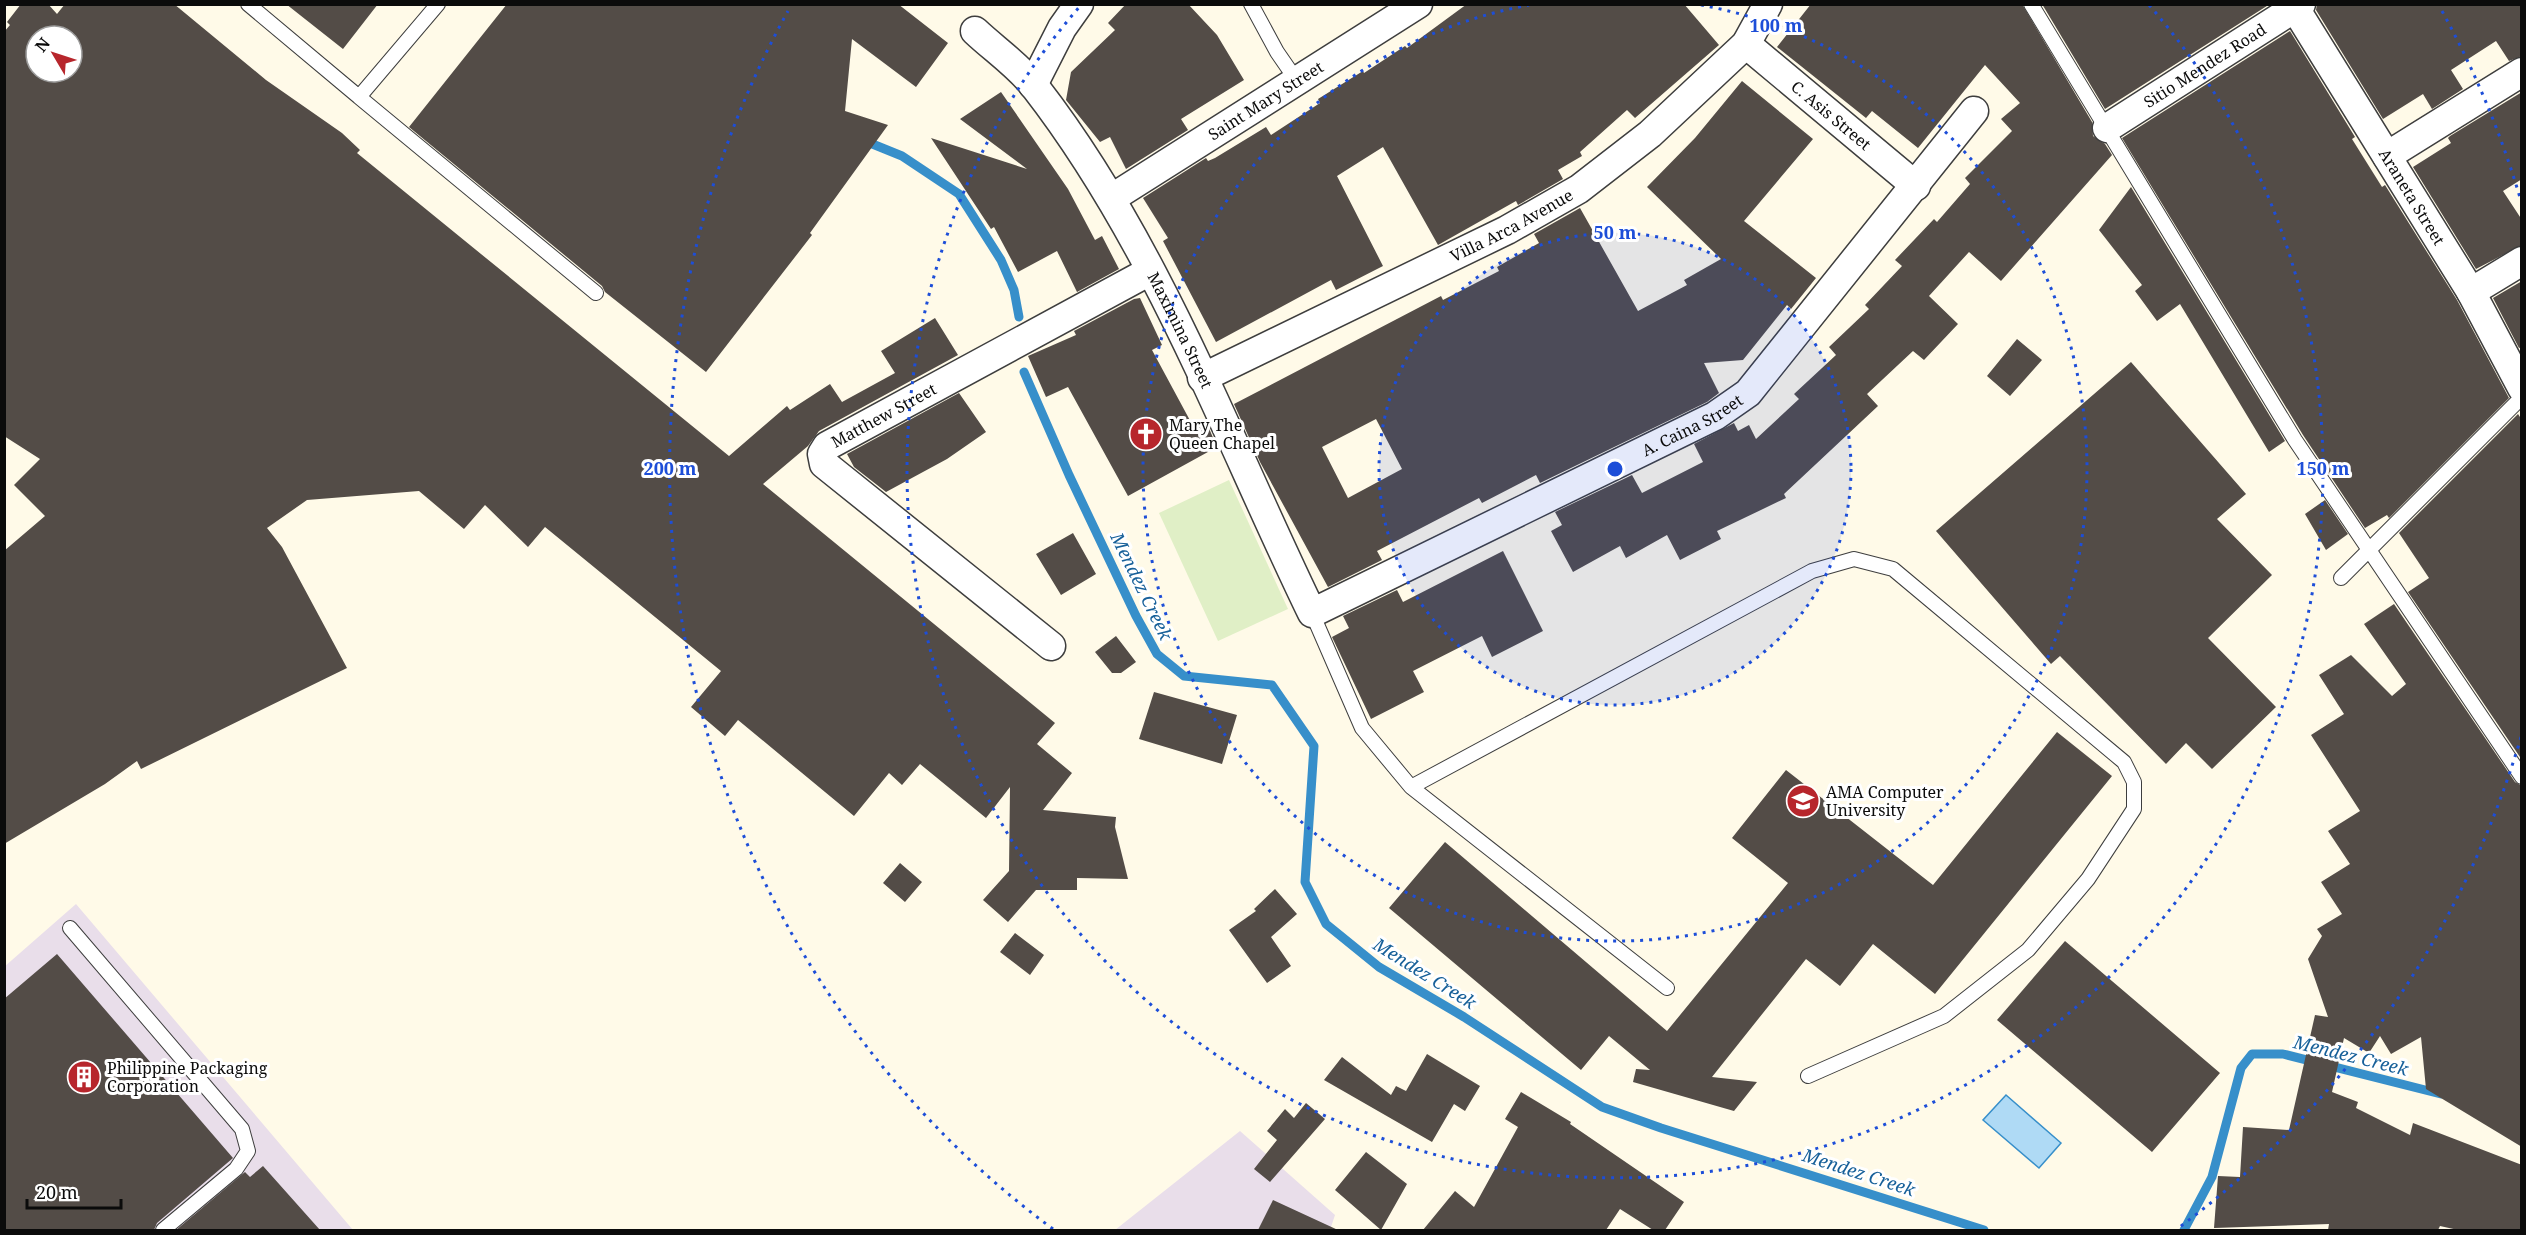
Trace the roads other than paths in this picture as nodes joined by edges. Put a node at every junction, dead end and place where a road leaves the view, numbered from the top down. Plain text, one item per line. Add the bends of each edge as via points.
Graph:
1 (248, 4) edge
2 (438, 4) edge
3 (1079, 4) edge
4 (1251, 4) edge
5 (1418, 4) edge
6 (1768, 4) edge
7 (2031, 4) edge
8 (2298, 6) edge
9 (975, 31) dead end
10 (1746, 44) junction
11 (2522, 72) edge
12 (1297, 81) junction
13 (1033, 85) junction
14 (359, 97) junction
15 (1974, 111) dead end
16 (2107, 128) junction
17 (2387, 156) junction
18 (1916, 186) junction
19 (1112, 198) junction
20 (2522, 261) edge
21 (1150, 271) junction
22 (2471, 292) junction
23 (596, 293) dead end
24 (1202, 378) junction
25 (2522, 388) edge
26 (2522, 397) edge
27 (2371, 550) junction
28 (2341, 578) dead end
29 (1311, 613) junction
30 (1051, 646) dead end
31 (2522, 777) edge
32 (1411, 787) junction
33 (70, 928) dead end
34 (1667, 988) dead end
35 (1808, 1076) dead end
36 (163, 1230) edge

1 - 14 lane
2 - 14 lane
3 - 13 street
4 - 12 lane
5 - 12 street, Saint Mary Street
6 - 10 street, Villa Arca Avenue
7 - 16 lane
8 - 16 street, Sitio Mendez Road
8 - 17 street, Araneta Street
9 - 13 street, Maximina Street
10 - 18 street, C. Asis Street
10 - 24 street, Villa Arca Avenue via 1650,134 1579,189 1507,230
11 - 17 street
12 - 19 street, Saint Mary Street
13 - 19 street, Maximina Street
14 - 23 lane
15 - 18 street, A. Caina Street
16 - 27 lane via 2295,440
17 - 22 street, Araneta Street
18 - 29 street, A. Caina Street via 1748,393 1715,416
19 - 21 street, Maximina Street
20 - 22 street
21 - 24 street, Maximina Street
21 - 30 street, Matthew Street via 827,446 822,454 824,464
22 - 25 street, Araneta Street
24 - 29 street, Maximina Street
26 - 27 lane
27 - 28 lane
27 - 31 lane
29 - 32 lane, Maximina Street via 1362,728
32 - 34 lane, Maximina Street
32 - 35 lane via 1812,571 1854,559 1893,569 2124,762 2134,782 2134,809 2088,879 2028,950 1944,1016
33 - 36 lane via 242,1129 248,1151 236,1169

